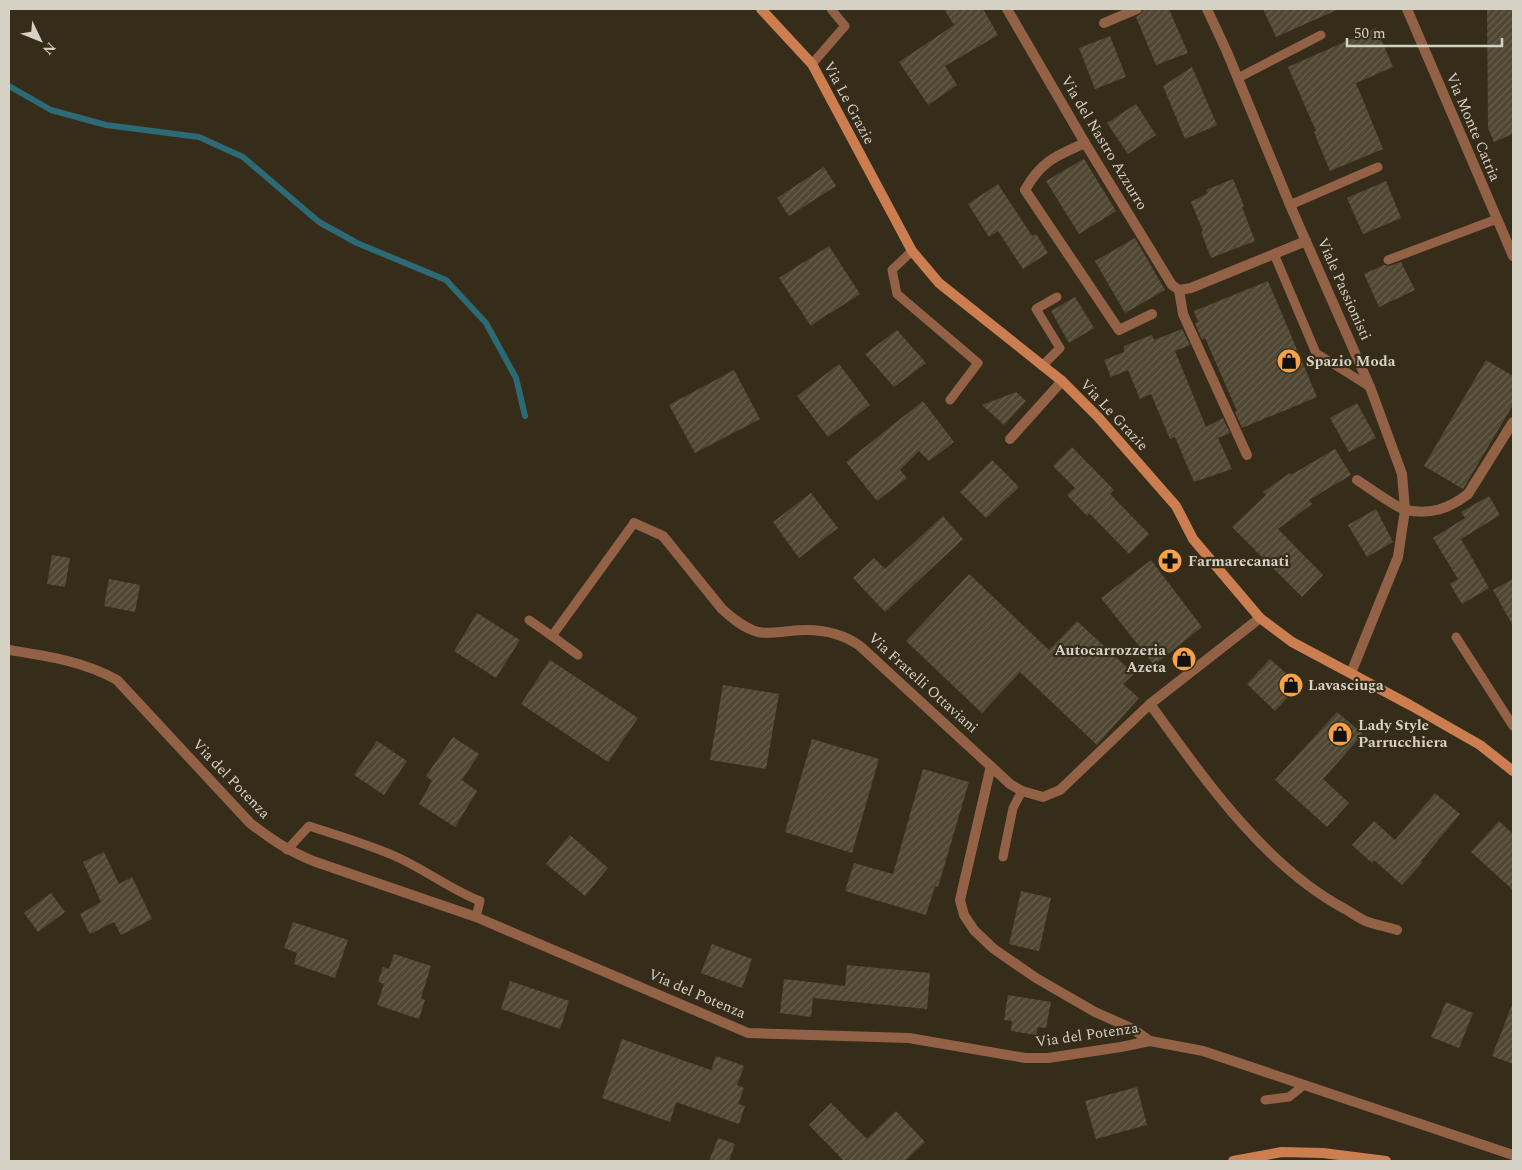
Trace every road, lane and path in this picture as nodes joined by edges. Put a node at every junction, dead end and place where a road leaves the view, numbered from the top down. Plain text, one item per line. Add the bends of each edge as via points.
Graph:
1 (762, 9) edge
2 (832, 9) edge
3 (1007, 9) edge
4 (1137, 9) edge
5 (1207, 9) edge
6 (1407, 9) edge
7 (1104, 23) dead end
8 (1322, 35) dead end
9 (812, 64) junction
10 (1238, 78) junction
11 (1086, 143) junction
12 (1378, 167) dead end
13 (1290, 205) junction
14 (1497, 219) junction
15 (1306, 241) junction
16 (912, 251) junction
17 (1274, 254) junction
18 (1513, 256) edge
19 (1388, 260) dead end
20 (1179, 290) junction
21 (1057, 297) dead end
22 (1152, 314) dead end
23 (1042, 366) junction
24 (1062, 381) junction
25 (1370, 388) junction
26 (950, 400) dead end
27 (1513, 422) edge
28 (1010, 439) dead end
29 (1247, 455) dead end
30 (1356, 480) dead end
31 (1405, 510) junction
32 (634, 524) joint
33 (1260, 618) junction
34 (529, 620) dead end
35 (552, 636) junction
36 (1456, 637) dead end
37 (9, 650) edge
38 (578, 655) dead end
39 (1351, 673) junction
40 (1150, 704) junction
41 (1513, 726) edge
42 (991, 766) junction
43 (1513, 771) edge
44 (1022, 791) junction
45 (287, 850) junction
46 (1003, 857) dead end
47 (476, 917) junction
48 (1397, 930) dead end
49 (1150, 1041) junction
50 (1304, 1085) junction
51 (1265, 1100) dead end
52 (1513, 1156) edge
53 (1233, 1161) edge
54 (1386, 1161) edge

1 - 9 main road, Via Le Grazie
2 - 9 lane via 845,26
3 - 11 street, Via del Nastro Azzurro
4 - 7 street
5 - 10 street, Viale Passionisti
6 - 14 street, Via Monte Catria
8 - 10 lane
9 - 16 main road, Via Le Grazie
10 - 13 street, Viale Passionisti
11 - 20 street, Via del Nastro Azzurro via 1172,285
11 - 22 street via 1052,158 1034,174 1025,190 1119,330
12 - 13 lane
13 - 15 street, Viale Passionisti
14 - 18 street, Via Monte Catria
14 - 19 lane
15 - 17 street
15 - 25 street, Viale Passionisti
16 - 23 main road, Via Le Grazie via 939,283
16 - 26 lane via 892,270 897,294 978,363
17 - 20 street
17 - 25 lane via 1316,353
20 - 29 street, Via del Nastro Azzurro via 1183,314
21 - 23 lane via 1036,309 1060,348
23 - 24 main road, Via Le Grazie
24 - 28 street
24 - 33 main road, Via Le Grazie via 1176,506 1193,539
25 - 31 street, Viale Passionisti via 1402,474
27 - 31 street via 1468,494 1454,505 1436,511
30 - 31 street
31 - 39 street, Viale Passionisti via 1398,557
32 - 35 lane
32 - 42 street, Via Fratelli Ottaviani via 663,536 722,610 748,628 777,633 823,631 849,638
33 - 39 main road, Via Le Grazie via 1292,642
33 - 40 street, Via Fratelli Ottaviani
34 - 35 lane
35 - 38 lane
36 - 41 lane
37 - 45 street, Via del Potenza via 79,663 117,680 250,823
39 - 43 main road, Via Le Grazie via 1480,745
40 - 44 street, Via Fratelli Ottaviani via 1060,790 1043,797
40 - 48 street via 1224,802 1257,839 1302,881 1367,922
42 - 44 street, Via Fratelli Ottaviani
42 - 49 street via 960,900 964,915 982,940 1022,968
44 - 46 lane via 1013,808
45 - 47 street, Via del Potenza
45 - 47 lane via 309,826 397,857 480,901
47 - 49 street, Via del Potenza via 748,1033 909,1038 1025,1058 1048,1058
49 - 50 street, Via del Potenza via 1203,1051
50 - 51 lane via 1289,1097
50 - 52 street, Via del Potenza
53 - 54 main road via 1282,1152 1323,1153

